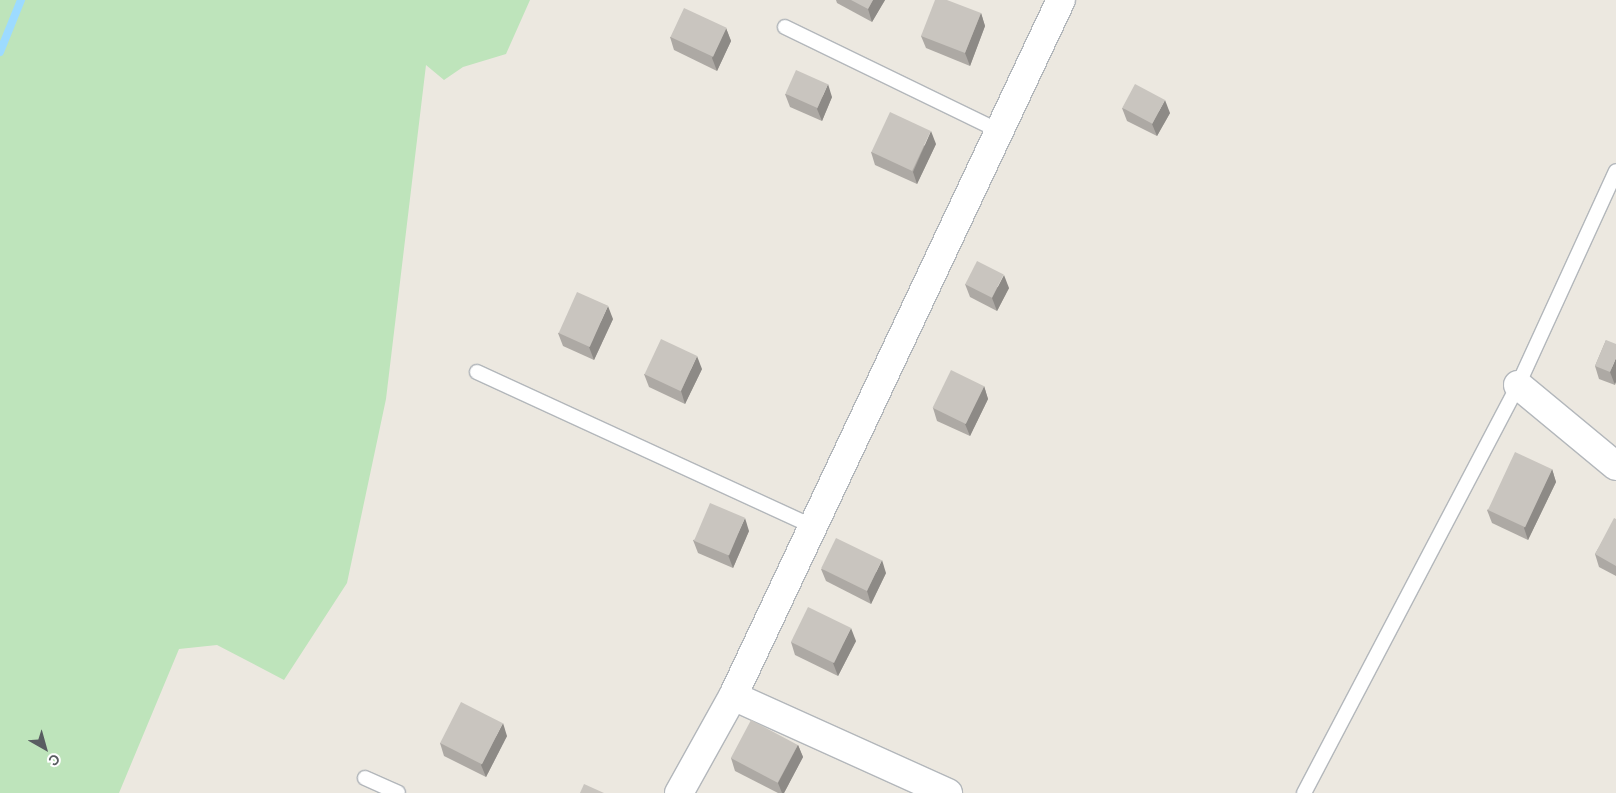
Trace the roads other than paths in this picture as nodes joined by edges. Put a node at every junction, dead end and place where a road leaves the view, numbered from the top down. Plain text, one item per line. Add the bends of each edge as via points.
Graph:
1 (1061, 0) edge
2 (785, 27) dead end
3 (999, 131) junction
4 (1616, 171) edge
5 (477, 372) dead end
6 (1518, 385) junction
7 (1616, 466) edge
8 (812, 526) junction
9 (733, 696) junction
10 (365, 778) dead end
11 (398, 793) edge
12 (679, 793) edge
13 (948, 793) edge
14 (1304, 793) edge

1 - 3 street
2 - 3 lane
3 - 8 street
4 - 6 lane
5 - 8 lane
6 - 7 street
6 - 14 lane
8 - 9 street
9 - 12 street
9 - 13 street
10 - 11 lane

